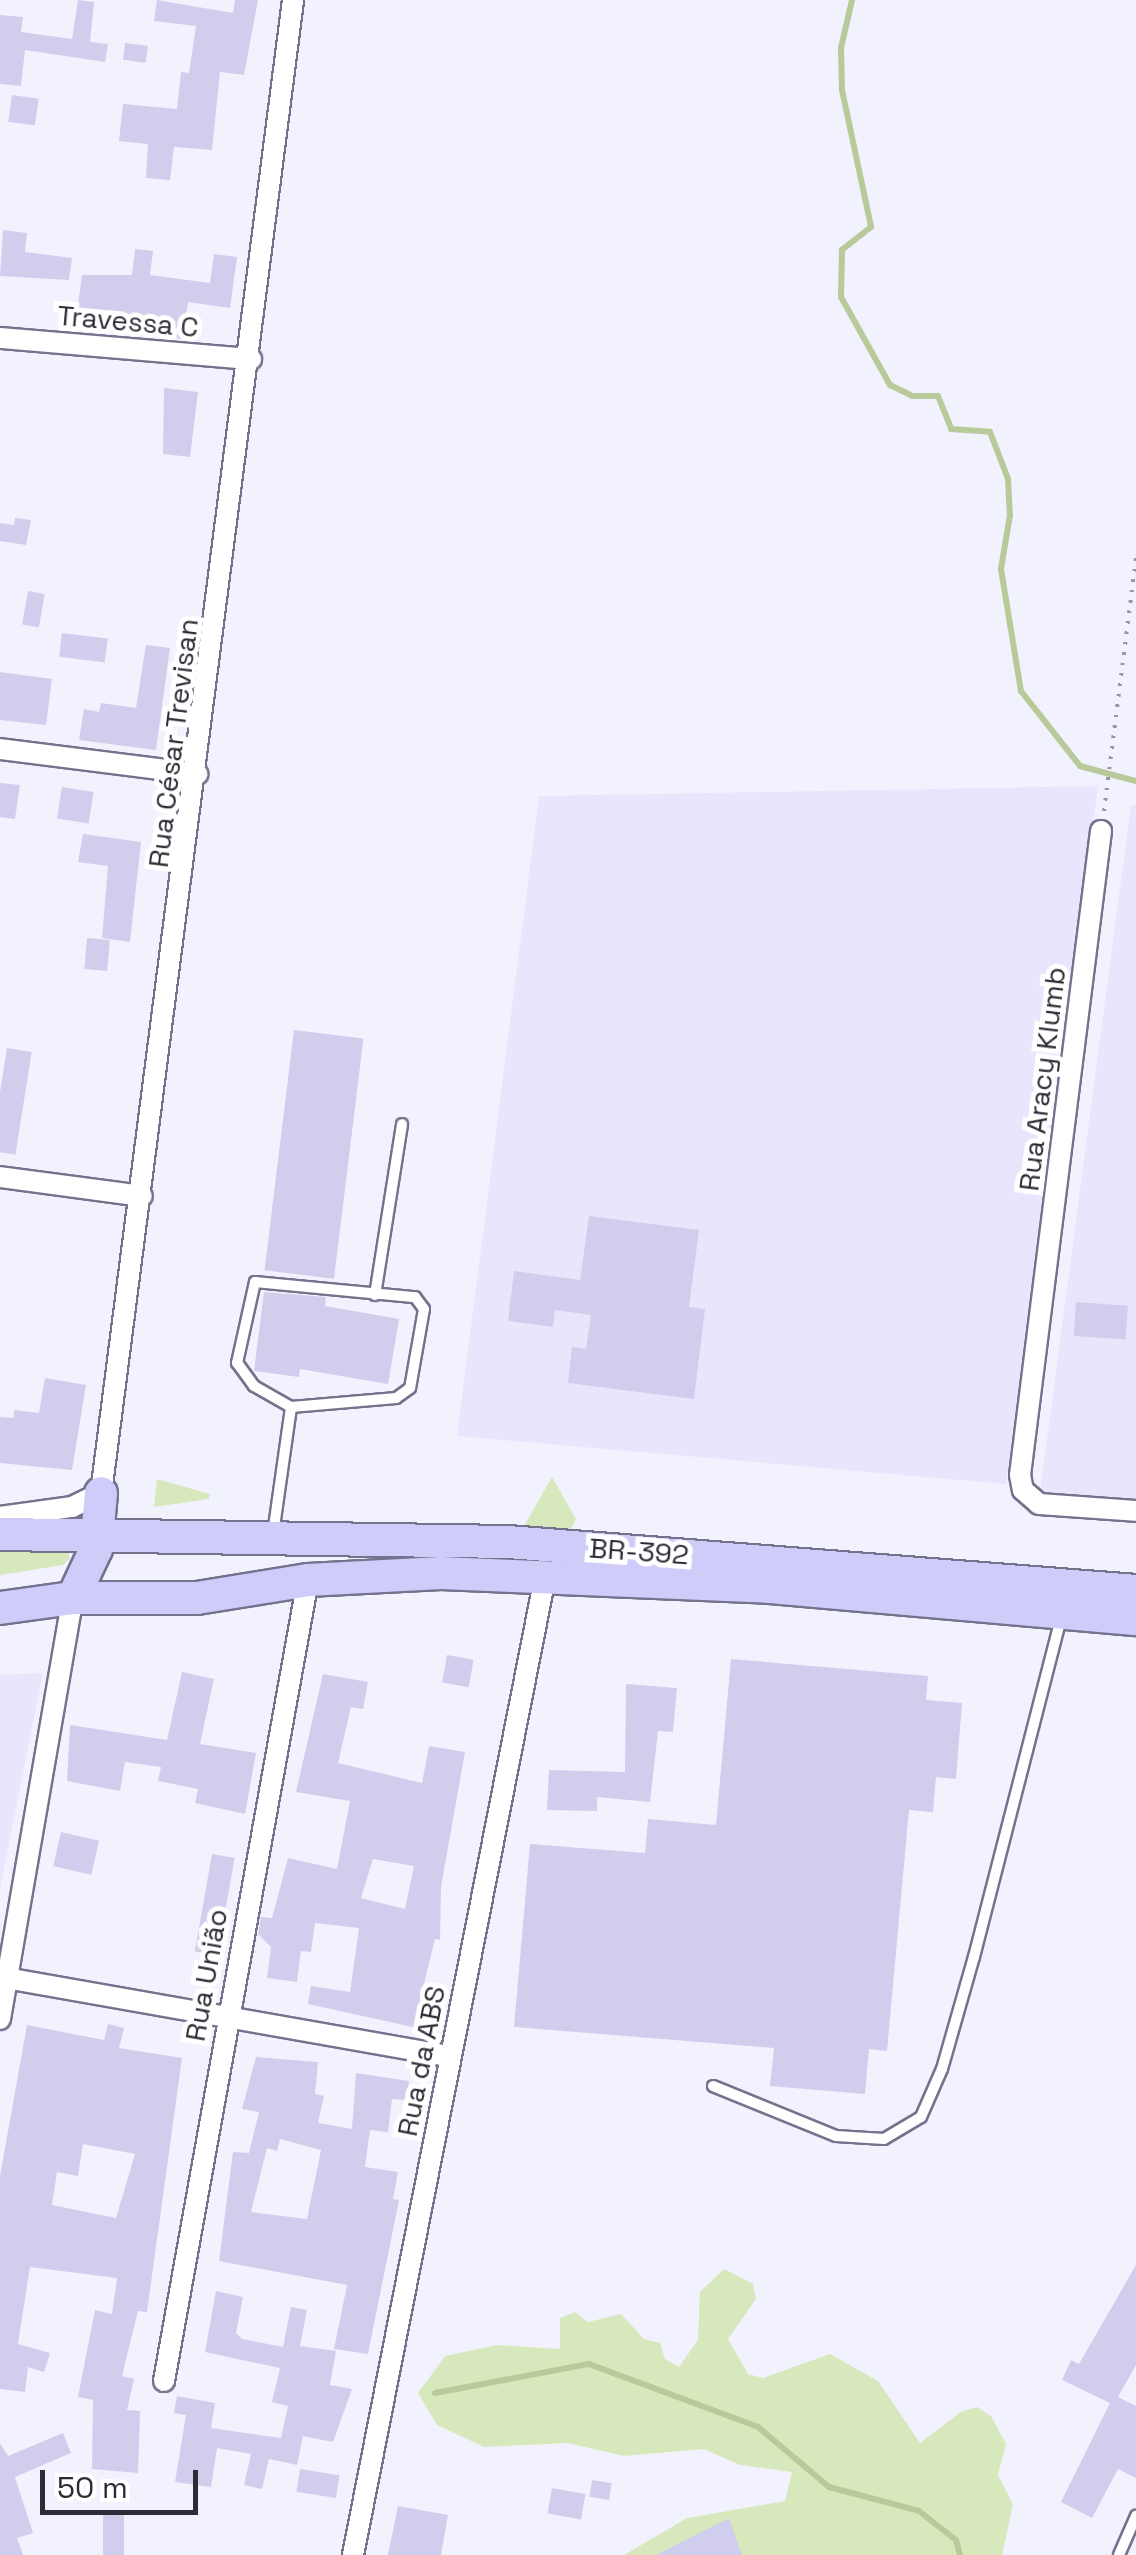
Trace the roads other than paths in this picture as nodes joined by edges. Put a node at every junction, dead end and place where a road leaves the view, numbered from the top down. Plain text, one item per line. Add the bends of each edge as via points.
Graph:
1 (293, 0) edge
2 (0, 338) edge
3 (251, 358) junction
4 (0, 749) edge
5 (197, 774) junction
6 (1102, 831) road end
7 (402, 1124) dead end
8 (0, 1178) edge
9 (142, 1196) junction
10 (375, 1295) junction
11 (291, 1407) junction
12 (1136, 1511) edge
13 (0, 1517) edge
14 (0, 1534) edge
15 (63, 1535) junction
16 (272, 1540) junction
17 (84, 1552) junction
18 (546, 1577) junction
19 (308, 1580) junction
20 (1136, 1592) edge
21 (0, 1608) edge
22 (1062, 1612) junction
23 (1136, 1619) edge
24 (4, 1978) edge
25 (226, 2016) junction
26 (0, 2019) edge
27 (450, 2056) junction
28 (713, 2086) dead end
29 (164, 2382) dead end
30 (1136, 2516) edge
31 (353, 2555) edge
32 (1119, 2555) edge

1 - 3 street, Rua César Trevisan
2 - 3 street, Travessa C
3 - 5 street, Rua César Trevisan
4 - 5 street
5 - 9 street, Rua César Trevisan
6 - 12 street, Rua Aracy Klumb via 1020,1476 1023,1490 1039,1504
7 - 10 lane
8 - 9 street
9 - 17 street, Rua César Trevisan
10 - 11 lane via 415,1298 424,1309 410,1388 396,1398
10 - 11 lane via 255,1282 237,1363 254,1386
11 - 16 lane
13 - 17 street via 72,1507
14 - 15 highway, BR-392
15 - 17 highway, BR-392
15 - 17 highway
16 - 17 highway, BR-392 / BR-392 via 141,1537
16 - 20 highway, BR-392 via 546,1544
17 - 19 highway, BR-392 via 197,1598
17 - 21 highway, BR-392
17 - 24 street via 62,1638
18 - 19 highway, BR-392 via 441,1573
18 - 22 highway, BR-392 via 769,1587
18 - 27 street, Rua da ABS
19 - 25 street, Rua União
22 - 23 highway, BR-392
22 - 28 lane via 974,1957 942,2069 921,2116 884,2139 836,2136
24 - 25 street
24 - 26 street
25 - 27 street
25 - 29 street, Rua União
27 - 31 street, Rua da ABS
30 - 32 lane

